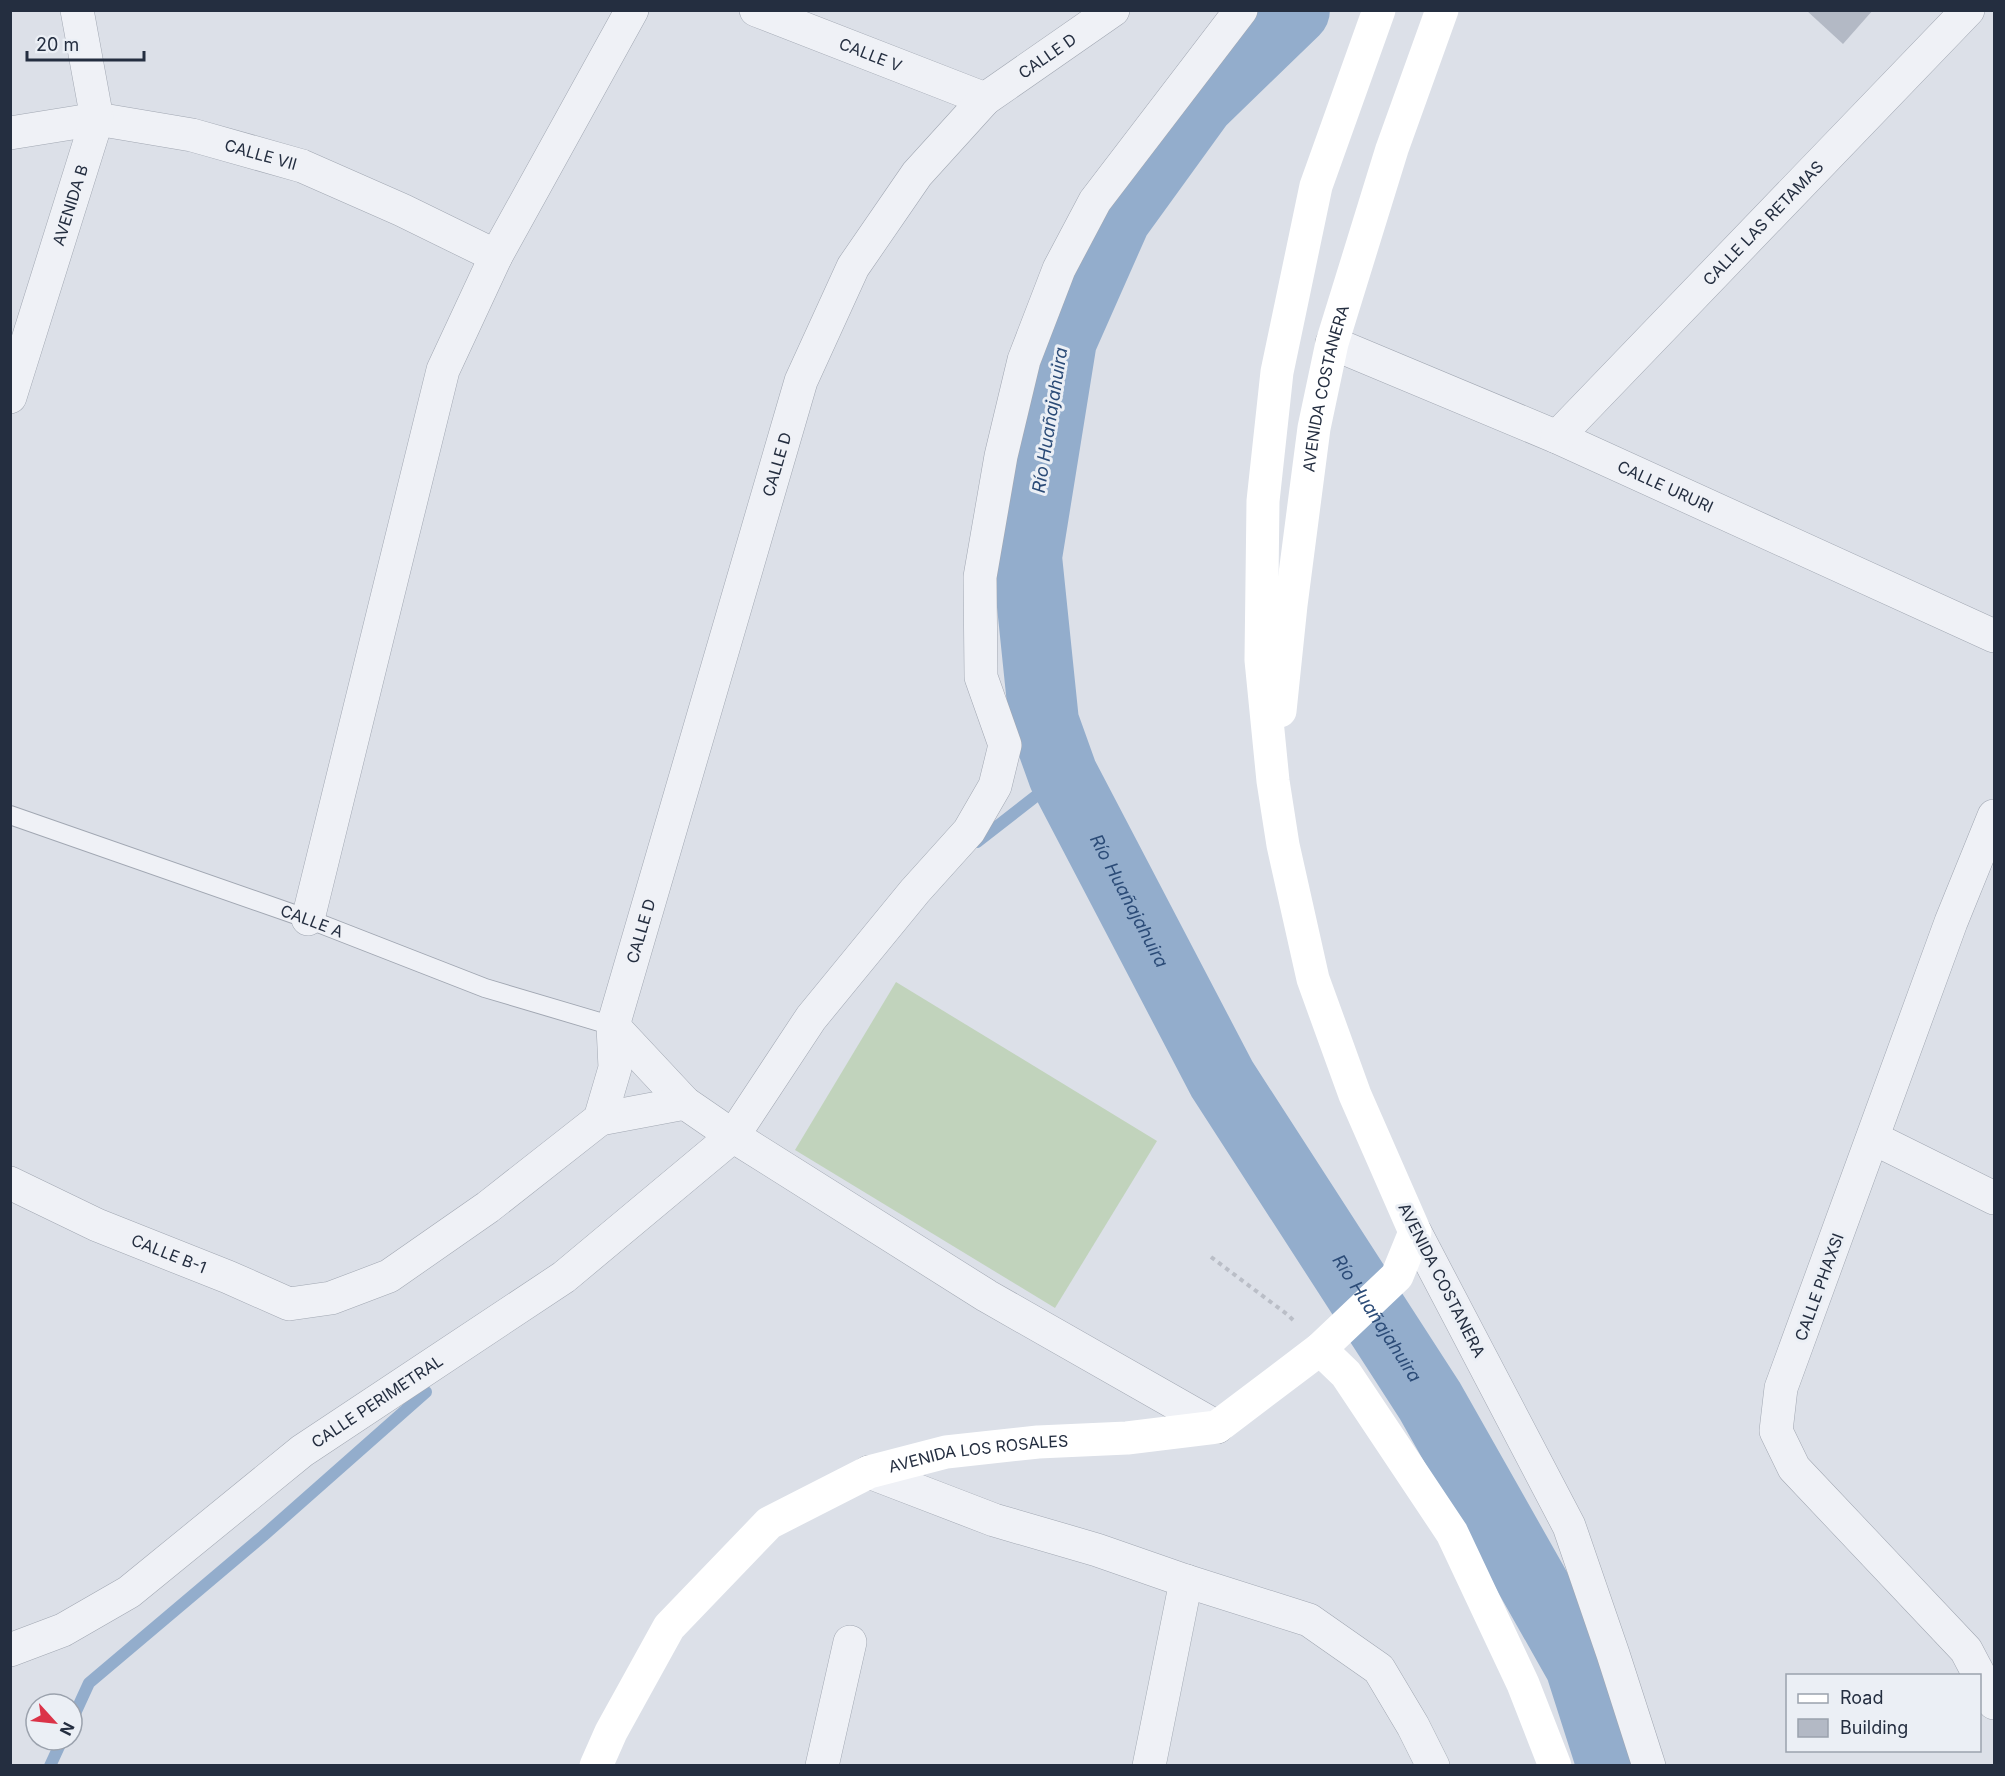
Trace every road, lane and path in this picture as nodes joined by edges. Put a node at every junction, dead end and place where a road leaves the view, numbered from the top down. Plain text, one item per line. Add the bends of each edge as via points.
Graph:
1 (77, 10) edge
2 (632, 10) edge
3 (756, 10) edge
4 (1113, 10) edge
5 (1241, 10) edge
6 (1379, 10) edge
7 (1442, 10) edge
8 (1968, 10) edge
9 (985, 99) junction
10 (97, 119) junction
11 (10, 133) edge
12 (1316, 186) junction
13 (496, 256) junction
14 (1332, 343) junction
15 (10, 397) edge
16 (1557, 437) junction
17 (1995, 636) edge
18 (1273, 781) junction
19 (10, 815) edge
20 (1995, 816) edge
21 (308, 919) junction
22 (614, 1026) junction
23 (685, 1103) junction
24 (600, 1119) junction
25 (733, 1136) junction
26 (1873, 1138) junction
27 (10, 1183) edge
28 (1995, 1198) edge
29 (1415, 1232) junction
30 (1211, 1257) dead end
31 (1324, 1345) junction
32 (1217, 1427) junction
33 (869, 1472) junction
34 (1186, 1581) junction
35 (850, 1642) dead end
36 (10, 1650) edge
37 (1979, 1674) edge
38 (1981, 1677) edge
39 (1995, 1703) edge
40 (596, 1766) edge
41 (822, 1766) edge
42 (1149, 1766) edge
43 (1432, 1766) edge
44 (1555, 1766) edge
45 (1648, 1766) edge

1 - 10 street, AVENIDA B
2 - 13 street
3 - 9 street, CALLE V
4 - 9 street, CALLE D
5 - 25 street, CALLE PERIMETRAL via 1095,201 1059,269 1024,360 1001,456 980,577 981,677 1005,745 995,786 969,831 811,1018
6 - 12 main road, AVENIDA COSTANERA
7 - 14 main road, AVENIDA COSTANERA via 1392,149
8 - 16 street, CALLE LAS RETAMAS
9 - 22 street, CALLE D via 917,174 853,267 801,381
10 - 11 street, CALLE VII
10 - 13 street, CALLE VII via 192,135 302,166
10 - 15 street, AVENIDA B
12 - 14 main road via 1310,309
12 - 18 main road, AVENIDA COSTANERA via 1277,372 1263,501 1261,660
13 - 21 street via 443,370
14 - 16 street, CALLE URURI
14 - 18 main road, AVENIDA COSTANERA via 1305,493
16 - 17 street, CALLE URURI
18 - 29 main road, AVENIDA COSTANERA via 1313,979 1355,1095
19 - 21 lane, CALLE A
20 - 26 street, CALLE PHAXSI via 1951,922
21 - 22 lane, CALLE A via 485,988
22 - 23 street
22 - 24 street, CALLE D via 615,1068
23 - 24 street
23 - 25 street
24 - 27 street, CALLE B-1 via 488,1207 389,1276 331,1298 289,1304 97,1225
25 - 32 street via 987,1296
25 - 36 street, CALLE PERIMETRAL via 564,1277 302,1451 129,1592 63,1630
26 - 28 street
26 - 37 street, CALLE PHAXSI via 1781,1388 1776,1431 1794,1468 1966,1650
29 - 31 main road via 1396,1276
29 - 45 street, AVENIDA COSTANERA via 1569,1526
30 - 31 path
31 - 32 main road
31 - 44 main road via 1452,1533 1523,1684
32 - 33 main road, AVENIDA LOS ROSALES via 946,1452
33 - 34 street via 994,1520
33 - 40 main road, AVENIDA LOS ROSALES via 770,1523 669,1627
34 - 42 street
34 - 43 street via 1310,1620 1379,1669
35 - 41 street
38 - 39 street, CALLE PHAXSI

